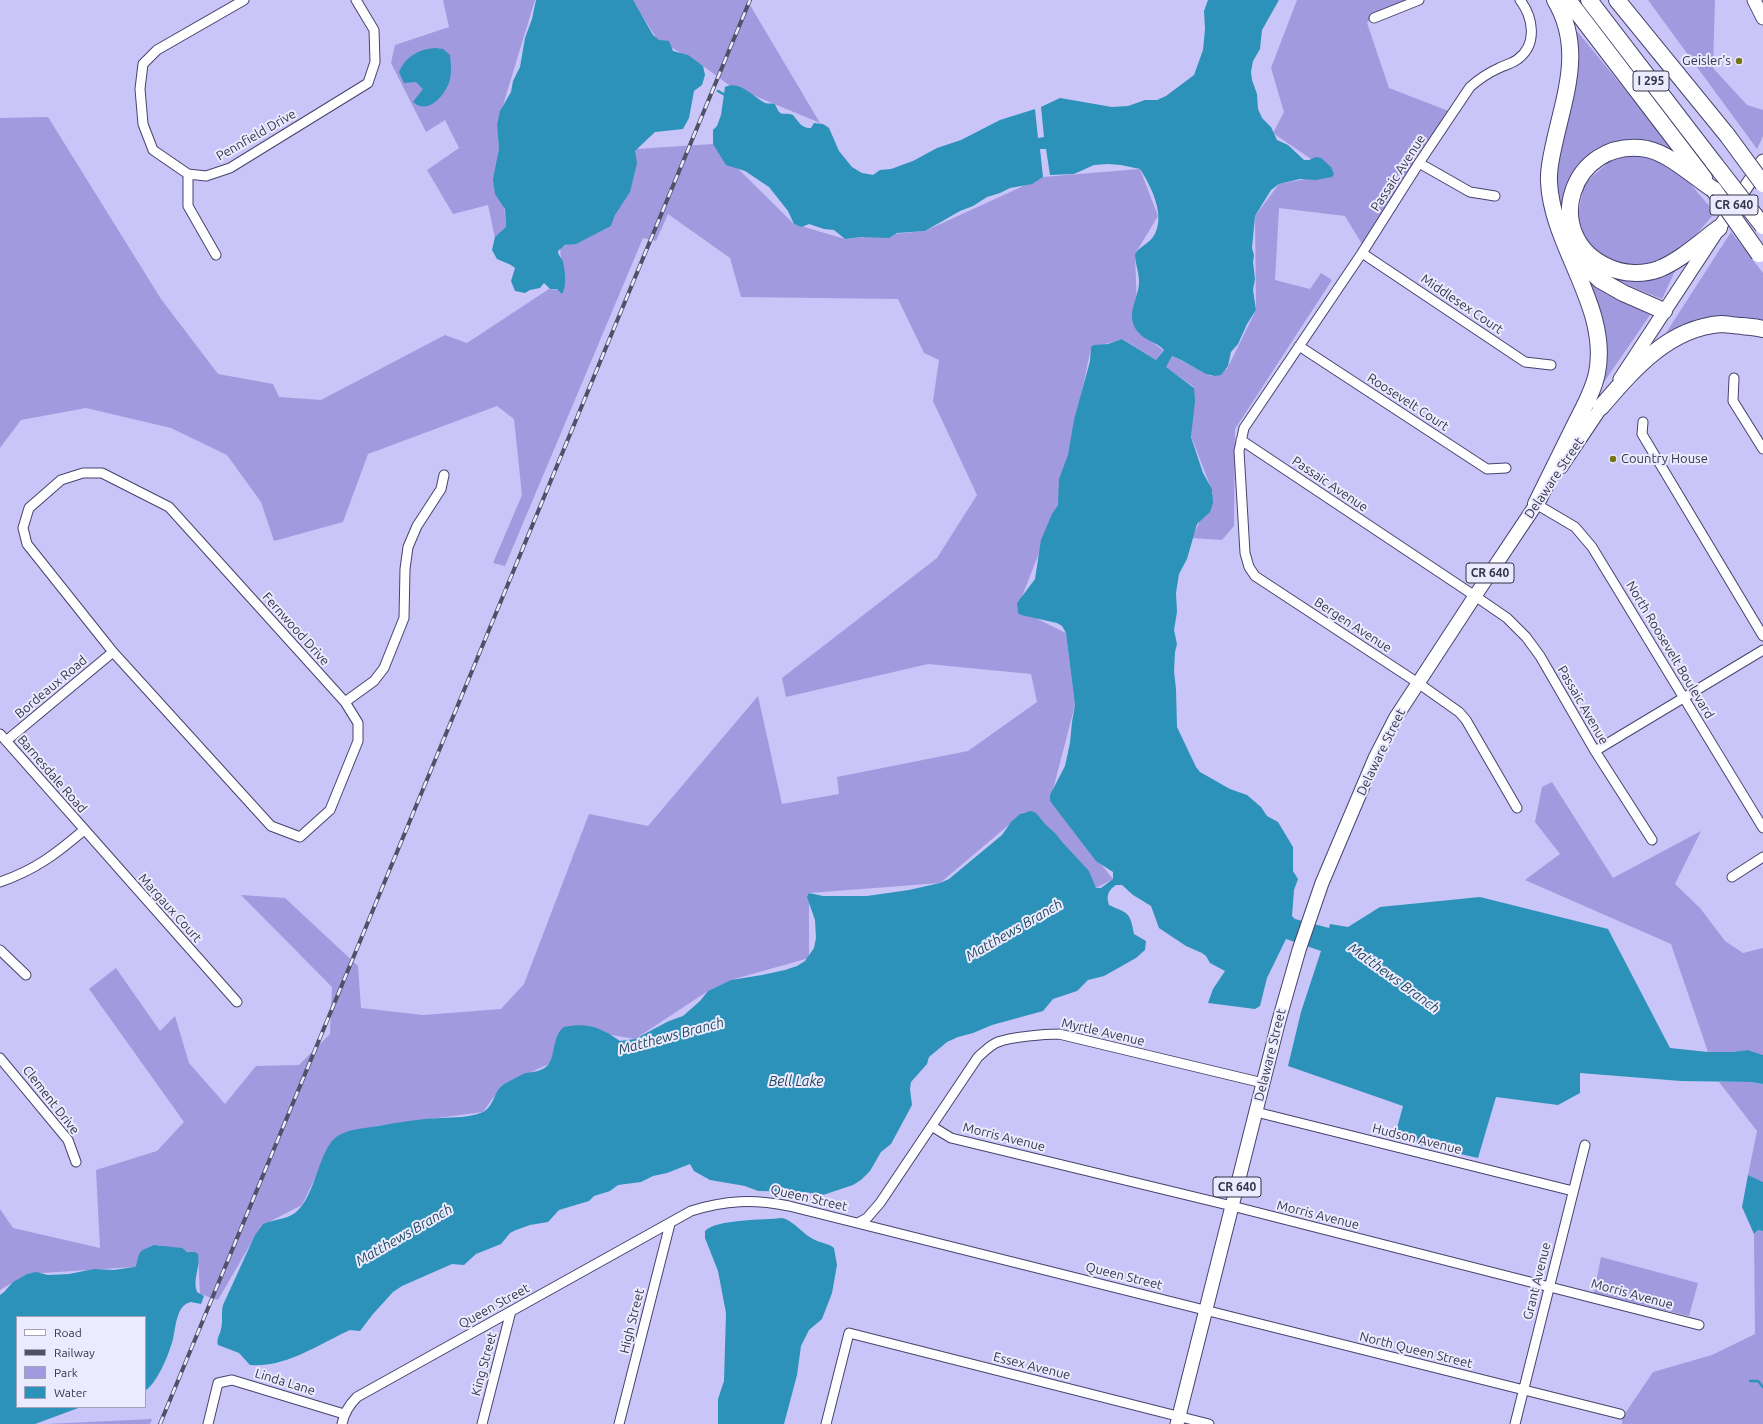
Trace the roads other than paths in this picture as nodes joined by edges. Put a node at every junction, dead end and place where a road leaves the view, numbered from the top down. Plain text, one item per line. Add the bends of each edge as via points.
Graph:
1 (244, 0) edge
2 (356, 0) edge
3 (1419, 0) edge
4 (1520, 0) edge
5 (1555, 0) edge
6 (1568, 0) edge
7 (1589, 0) edge
8 (1616, 0) edge
9 (1626, 0) edge
10 (1754, 0) edge
11 (1374, 18) dead end
12 (1763, 18) edge
13 (1645, 37) junction
14 (1763, 161) edge
15 (1419, 163) junction
16 (188, 174) junction
17 (1763, 184) edge
18 (1714, 190) junction
19 (1495, 196) dead end
20 (1763, 226) edge
21 (1719, 228) junction
22 (1566, 249) junction
23 (1362, 253) junction
24 (216, 255) dead end
25 (1761, 257) edge
26 (1664, 311) junction
27 (1763, 329) edge
28 (1299, 346) junction
29 (1551, 365) dead end
30 (1734, 378) dead end
31 (1601, 407) junction
32 (1643, 422) dead end
33 (1241, 440) junction
34 (1763, 449) edge
35 (1506, 468) dead end
36 (444, 475) dead end
37 (1536, 504) junction
38 (1475, 596) junction
39 (1763, 636) edge
40 (1763, 650) edge
41 (113, 652) junction
42 (1418, 683) junction
43 (1684, 698) junction
44 (345, 702) junction
45 (3, 738) edge
46 (1595, 751) junction
47 (1517, 808) dead end
48 (1763, 828) edge
49 (84, 830) junction
50 (1652, 840) dead end
51 (1763, 857) edge
52 (1732, 877) dead end
53 (0, 882) edge
54 (0, 950) edge
55 (26, 975) dead end
56 (237, 1002) dead end
57 (0, 1058) edge
58 (1263, 1083) junction
59 (1256, 1112) junction
60 (932, 1127) junction
61 (1585, 1145) dead end
62 (76, 1162) dead end
63 (1573, 1191) junction
64 (1232, 1206) junction
65 (858, 1223) junction
66 (670, 1224) junction
67 (1549, 1286) junction
68 (1206, 1310) junction
69 (511, 1311) junction
70 (1699, 1325) dead end
71 (1523, 1390) junction
72 (344, 1414) junction
73 (1620, 1414) dead end
74 (1178, 1420) edge
75 (208, 1424) edge
76 (342, 1424) edge
77 (482, 1424) edge
78 (619, 1424) edge
79 (826, 1424) edge
80 (1209, 1424) edge
81 (1515, 1424) edge

1 - 16 street, Pennfield Drive via 157,50 143,64 140,89 143,124 152,150
2 - 16 street, Pennfield Drive via 374,30 375,62 368,83 230,168 206,176
3 - 11 street
4 - 15 street, Passaic Avenue via 1528,11 1531,23 1525,53 1470,86
5 - 22 highway via 1566,24 1572,59 1548,180 1552,209
6 - 18 highway
7 - 20 highway, I 295, bridge
8 - 13 highway, I 295
9 - 13 highway
10 - 12 main road
13 - 17 highway, I 295, bridge via 1727,134
14 - 21 main road, Delaware Street / CR 640
15 - 19 street via 1470,192
15 - 23 street, Passaic Avenue
16 - 24 street via 188,206
18 - 21 highway via 1667,157 1647,150 1624,148 1604,155 1586,168 1574,185 1570,207 1576,239 1590,256 1598,263 1632,273 1657,270 1674,261
18 - 25 highway, bridge
21 - 26 main road, Delaware Street / CR 640
22 - 26 highway via 1600,280
22 - 37 highway via 1595,324 1598,344 1597,372 1589,398
23 - 28 street, Passaic Avenue
23 - 29 street, Middlesex Court via 1525,362
26 - 31 main road, Delaware Street / CR 640
27 - 31 highway via 1721,324 1690,331 1650,355
28 - 33 street, Passaic Avenue via 1244,428
28 - 35 street, Roosevelt Court via 1487,469
30 - 34 street via 1733,401
31 - 37 main road, Delaware Street / CR 640
32 - 39 street via 1642,434
33 - 38 street, Passaic Avenue
33 - 42 street, Bergen Avenue via 1239,451 1244,553 1249,567 1256,576
36 - 44 street via 441,489 417,526 408,547 404,618 384,668 374,681
37 - 38 main road, Delaware Street / CR 640
37 - 43 street, North Roosevelt Boulevard via 1575,528 1592,547
38 - 42 main road, Delaware Street / CR 640
38 - 46 street, Passaic Avenue via 1507,618 1526,637 1540,656
40 - 43 street
41 - 44 street, Fernwood Drive via 271,826 300,837 330,810 358,741 358,723
41 - 44 street, Fernwood Drive via 27,544 23,528 29,508 61,480 83,473 102,473 169,507
41 - 45 street, Bordeaux Road
42 - 47 street, Bergen Avenue via 1459,712 1466,720
42 - 58 main road, Delaware Street / CR 640 via 1396,717 1375,758 1310,915
43 - 46 street
43 - 48 street, North Roosevelt Boulevard
45 - 49 street, Barnesdale Road
46 - 50 street, Passaic Avenue
49 - 53 street via 54,856 29,871
49 - 56 street, Margaux Court
51 - 52 street
54 - 55 street
57 - 62 street, Clement Drive via 68,1140
58 - 59 main road, Delaware Street / CR 640
58 - 60 street, Myrtle Avenue via 1059,1034 1042,1034 999,1042 978,1057
59 - 63 street, Hudson Avenue
59 - 64 main road, Delaware Street / CR 640
60 - 64 street, Morris Avenue via 951,1138
60 - 65 street, Myrtle Avenue via 880,1203 867,1218
61 - 63 street, Grant Avenue
63 - 67 street, Grant Avenue
64 - 67 street, Morris Avenue
64 - 68 main road, Delaware Street / CR 640
65 - 66 street, Queen Street via 763,1201 733,1201 691,1211
65 - 68 street, Queen Street
66 - 69 street, Queen Street
66 - 78 street, High Street
67 - 70 street, Morris Avenue
67 - 71 street, Grant Avenue
68 - 71 street, North Queen Street
68 - 74 main road, Delaware Street / CR 640
69 - 72 street, Queen Street via 357,1397
69 - 77 street, King Street
71 - 73 street, North Queen Street
71 - 81 street, Grant Avenue
72 - 75 street, Linda Lane via 232,1380 218,1383
72 - 76 street, Queen Street
74 - 79 street, Essex Avenue via 849,1333
74 - 80 street, Essex Avenue

